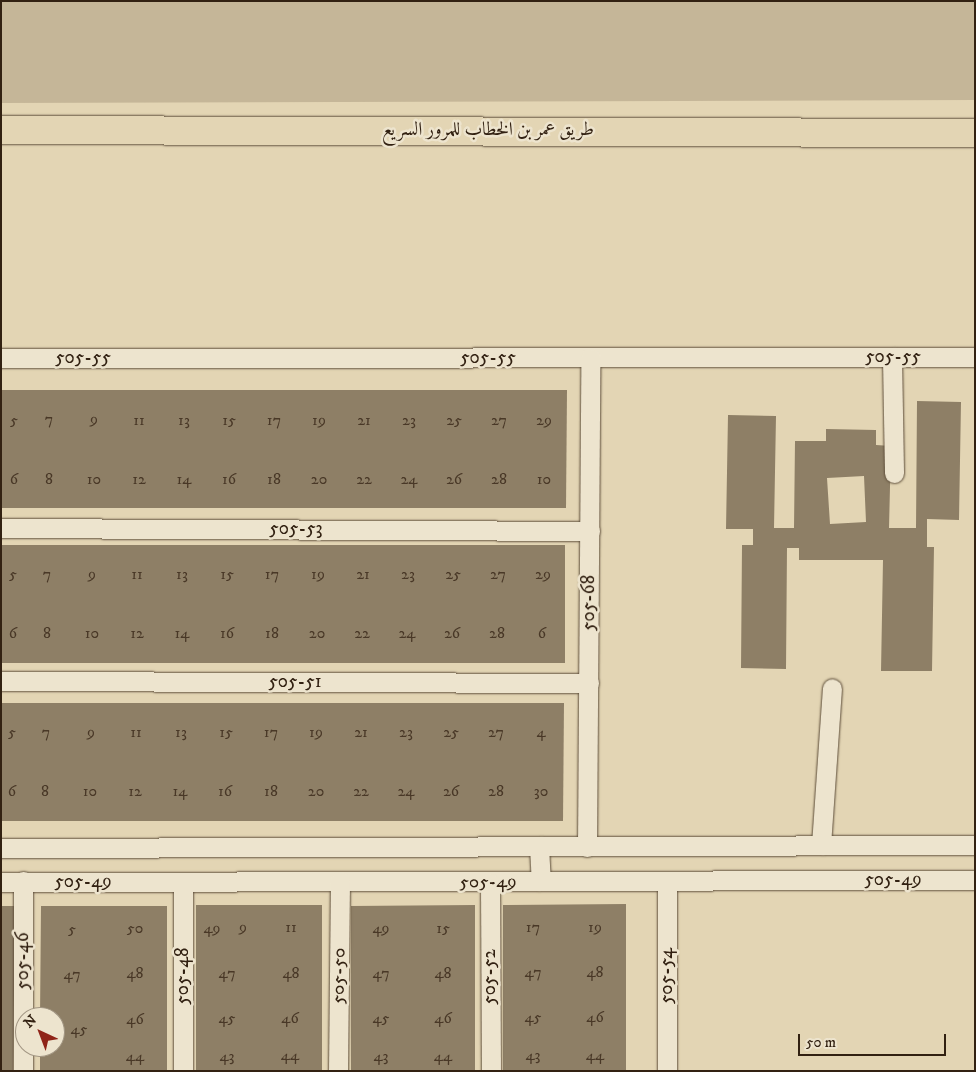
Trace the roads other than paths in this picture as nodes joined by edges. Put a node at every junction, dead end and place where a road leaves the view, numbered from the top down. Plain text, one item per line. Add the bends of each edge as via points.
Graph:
1 (1, 130) edge
2 (975, 133) edge
3 (892, 357) junction
4 (975, 357) edge
5 (1, 358) edge
6 (590, 358) junction
7 (894, 473) dead end
8 (1, 528) edge
9 (590, 531) junction
10 (1, 681) edge
11 (589, 683) junction
12 (832, 688) dead end
13 (820, 845) junction
14 (975, 845) edge
15 (539, 846) junction
16 (587, 846) junction
17 (1, 848) edge
18 (667, 880) junction
19 (975, 880) edge
20 (23, 881) junction
21 (340, 881) junction
22 (541, 881) junction
23 (1, 882) edge
24 (183, 882) junction
25 (490, 883) junction
26 (23, 1071) edge
27 (183, 1071) edge
28 (338, 1071) edge
29 (491, 1071) edge
30 (667, 1071) edge

1 - 2 highway, طريق عمر بن الخطاب للمرور السريع
3 - 4 street, 505-55
3 - 6 street, 505-55
3 - 7 street
5 - 6 street, 505-55
6 - 9 street, 505-68
8 - 9 street, 505-53
9 - 11 street, 505-68
10 - 11 street, 505-51
11 - 16 street, 505-68
12 - 13 street
13 - 14 street, 505-49
13 - 16 street, 505-49
15 - 16 street, 505-49
15 - 17 street, 505-49
15 - 22 street
18 - 19 street, 505-49
18 - 22 street, 505-49
18 - 30 street, 505-54
20 - 23 street, 505-49
20 - 24 street, 505-49
20 - 26 street, 505-46
21 - 24 street, 505-49
21 - 25 street, 505-49
21 - 28 street, 505-50
22 - 25 street, 505-49
24 - 27 street, 505-48
25 - 29 street, 505-52

